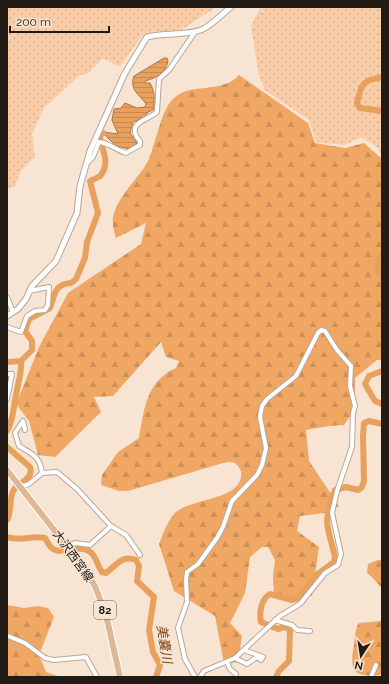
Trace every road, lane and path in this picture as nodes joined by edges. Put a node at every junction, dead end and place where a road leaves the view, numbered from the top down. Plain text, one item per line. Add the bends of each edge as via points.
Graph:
1 (231, 7) edge
2 (195, 31) junction
3 (84, 167) junction
4 (29, 292) junction
5 (7, 297) edge
6 (14, 312) junction
7 (7, 316) edge
8 (7, 327) edge
9 (7, 374) edge
10 (7, 399) edge
11 (25, 430) dead end
12 (7, 470) edge
13 (42, 473) junction
14 (19, 485) junction
15 (111, 526) junction
16 (68, 548) junction
17 (140, 555) dead end
18 (273, 622) junction
19 (310, 631) dead end
20 (8, 636) dead end
21 (244, 650) junction
22 (235, 658) junction
23 (227, 662) junction
24 (376, 665) dead end
25 (236, 674) dead end
26 (98, 677) edge
27 (120, 677) edge
28 (194, 677) edge
29 (200, 677) edge
30 (371, 677) edge

1 - 2 street via 202,30
2 - 3 street via 147,37 125,73
2 - 3 street via 169,70 159,79 157,112 151,118 138,123 135,128 140,145 126,153 107,143 98,142 93,157
3 - 4 street via 74,223 55,263 35,282
4 - 6 street
4 - 8 street via 49,287 48,305 45,310 35,311 27,316 21,332
5 - 6 street
6 - 7 street
9 - 10 street via 12,374
11 - 13 street via 23,421 15,433 19,446 36,456 41,462
12 - 14 main road, 大沢西宮線 / 82
13 - 14 street via 29,484
13 - 15 street via 57,472 77,489
14 - 16 main road, 大沢西宮線 / 82
15 - 16 street via 90,545 75,543
15 - 17 street via 126,535
16 - 27 main road, 大沢西宮線 / 82 via 91,580 104,606
18 - 19 street via 292,625 297,630
18 - 21 street
18 - 28 street via 300,604 325,573 338,565 341,554 332,513 337,489 352,448 353,413 356,406 350,386 351,366 337,350 326,331 321,330 296,376 262,406 260,417 266,448 262,465 257,475 232,501 223,527 209,551 187,572 187,602 178,628 185,659
20 - 26 street via 25,643 45,658 54,660 86,657
21 - 22 street
21 - 22 street via 263,657 261,660 256,657 248,664
22 - 23 street
23 - 25 street
23 - 29 street via 204,670
24 - 30 street

